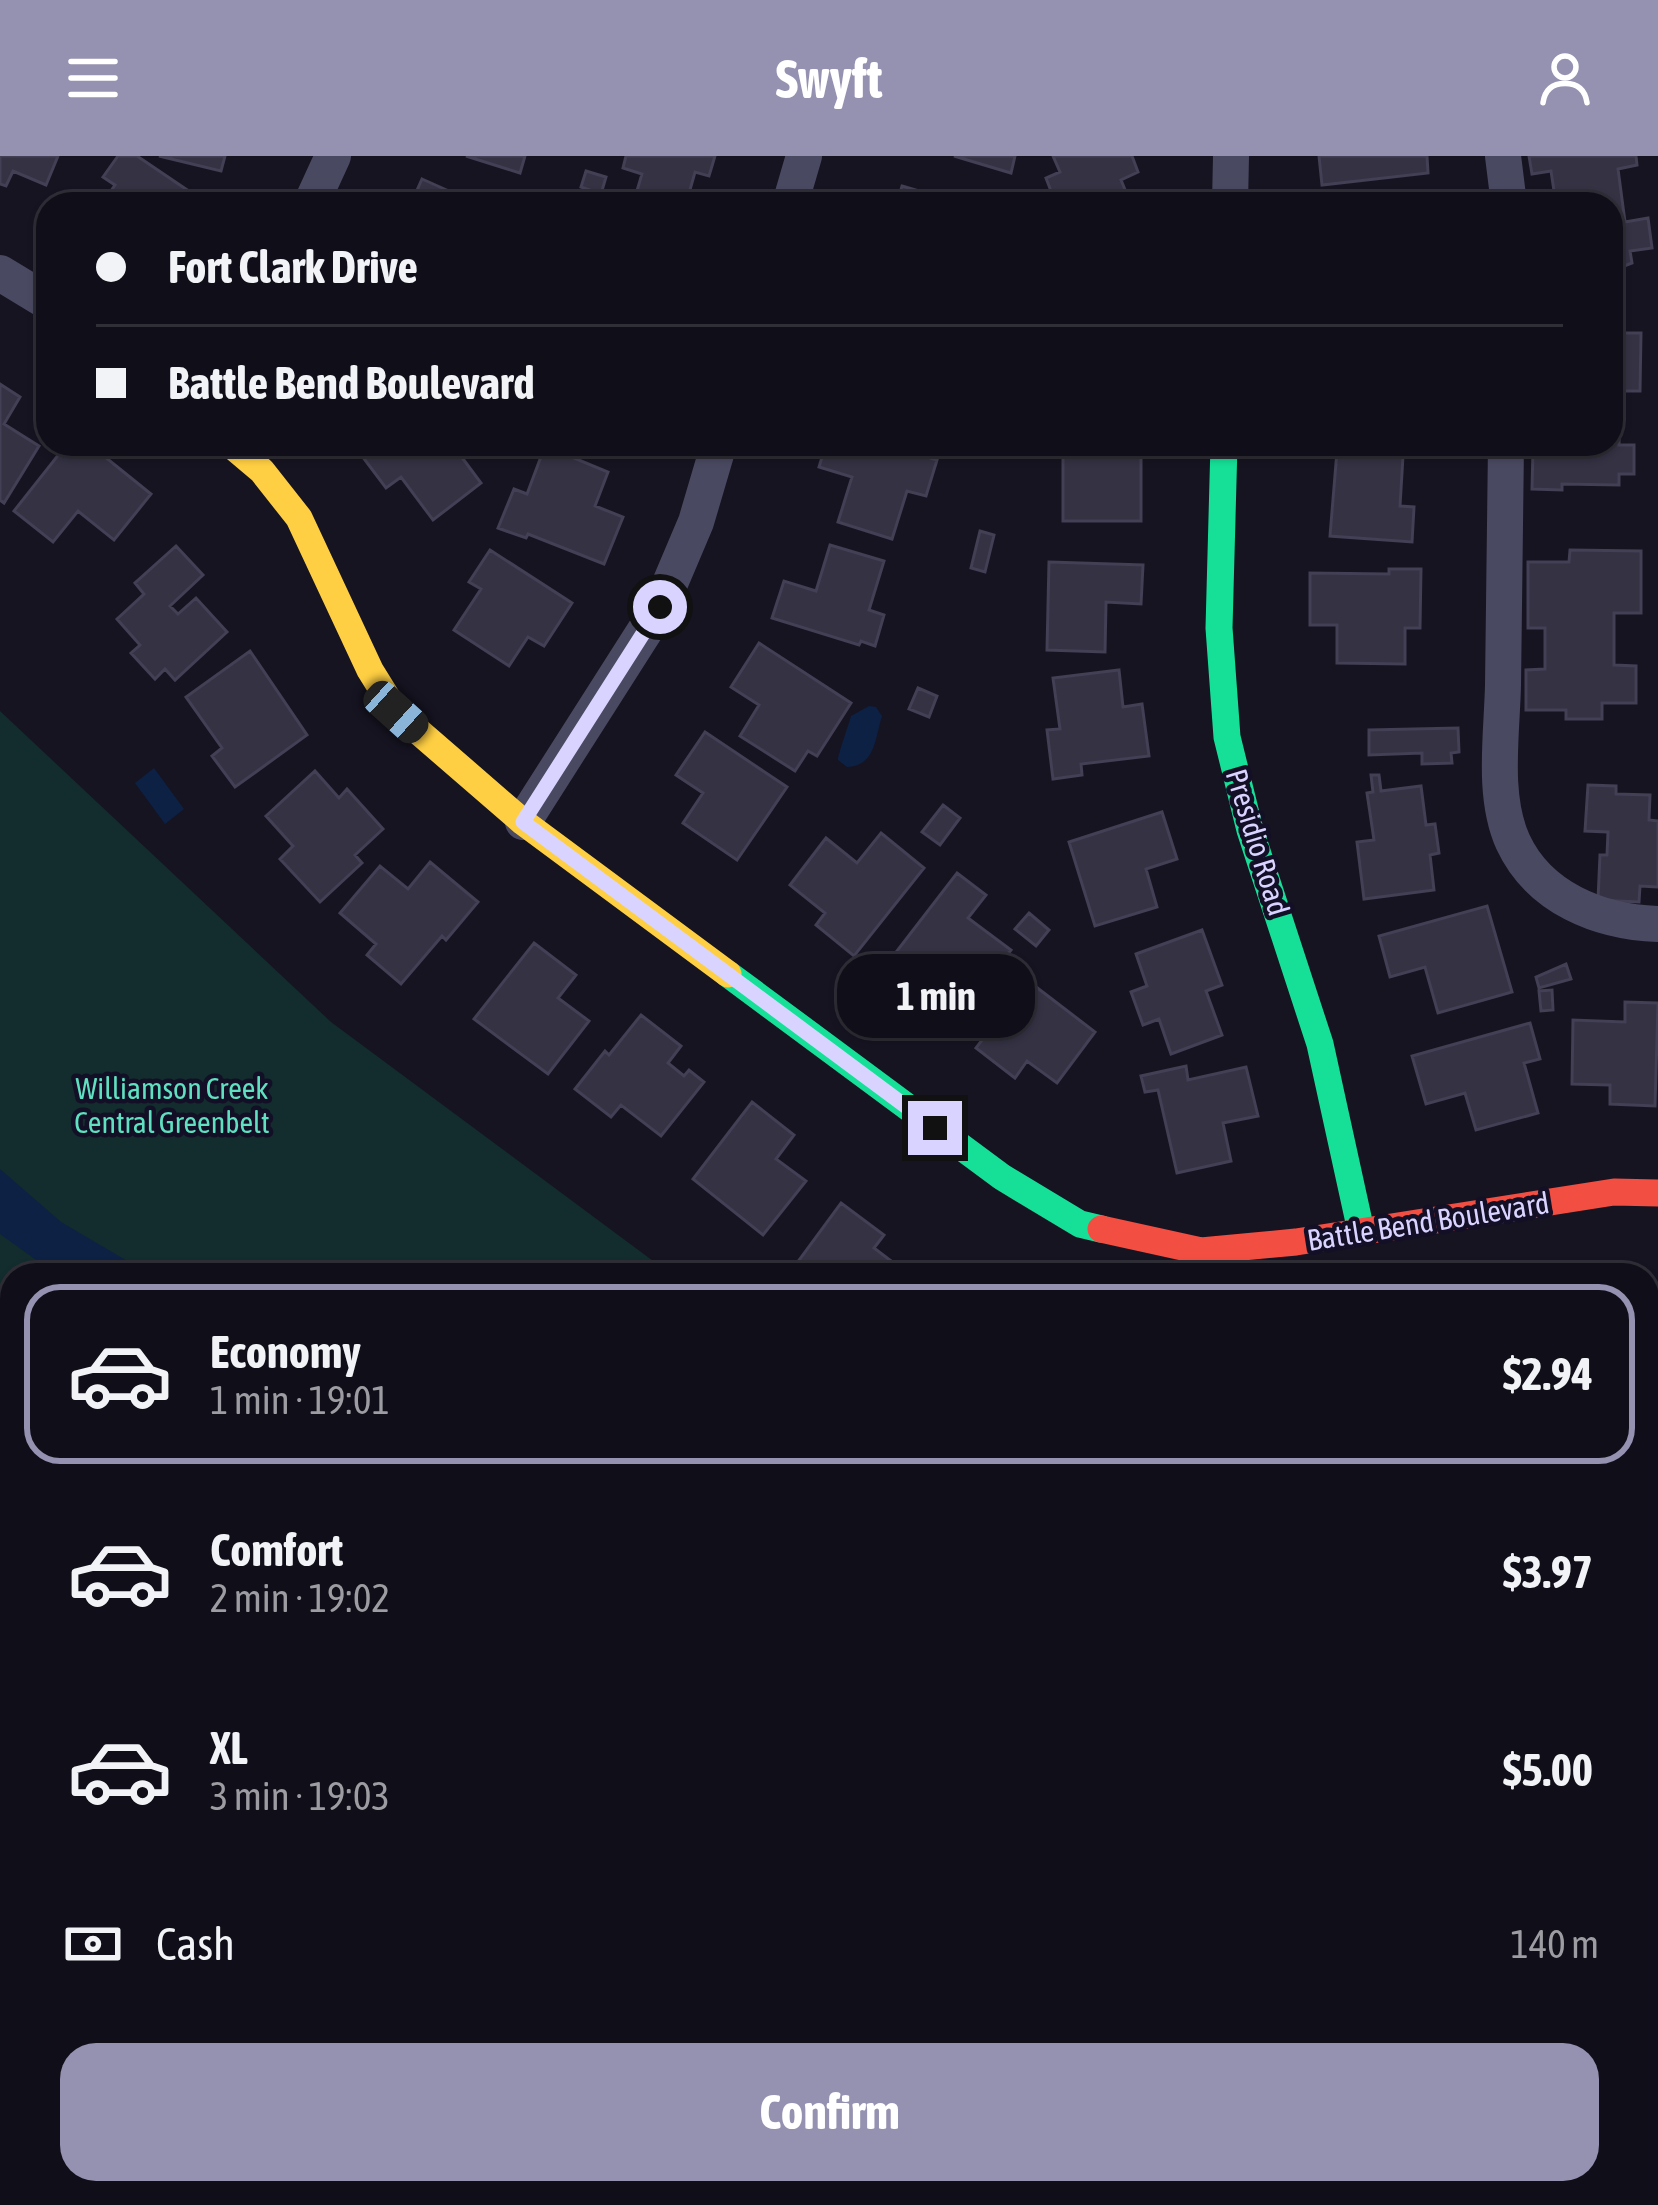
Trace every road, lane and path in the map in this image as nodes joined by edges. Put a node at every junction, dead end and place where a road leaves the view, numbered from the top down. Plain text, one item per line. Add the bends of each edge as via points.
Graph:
1 (333, 156) edge
2 (804, 156) edge
3 (1231, 156) edge
4 (1502, 156) edge
5 (316, 192) edge
6 (794, 192) edge
7 (1230, 192) edge
8 (1507, 192) edge
9 (0, 273) edge
10 (36, 295) edge
11 (244, 456) edge
12 (716, 456) edge
13 (1224, 456) edge
14 (1506, 456) edge
15 (523, 822) junction
16 (1658, 924) edge
17 (1658, 1192) edge
18 (1361, 1232) junction

1 - 5 street
2 - 6 street
3 - 7 street
4 - 8 street
9 - 10 street
11 - 15 street, Battle Bend Boulevard via 299,518 396,712
12 - 15 street via 660,607
13 - 18 street, Presidio Road via 1227,736 1330,1082
14 - 16 street via 1502,771 1512,839 1561,899
15 - 18 street, Battle Bend Boulevard via 1002,1178 1079,1224 1201,1250
17 - 18 street, Battle Bend Boulevard

